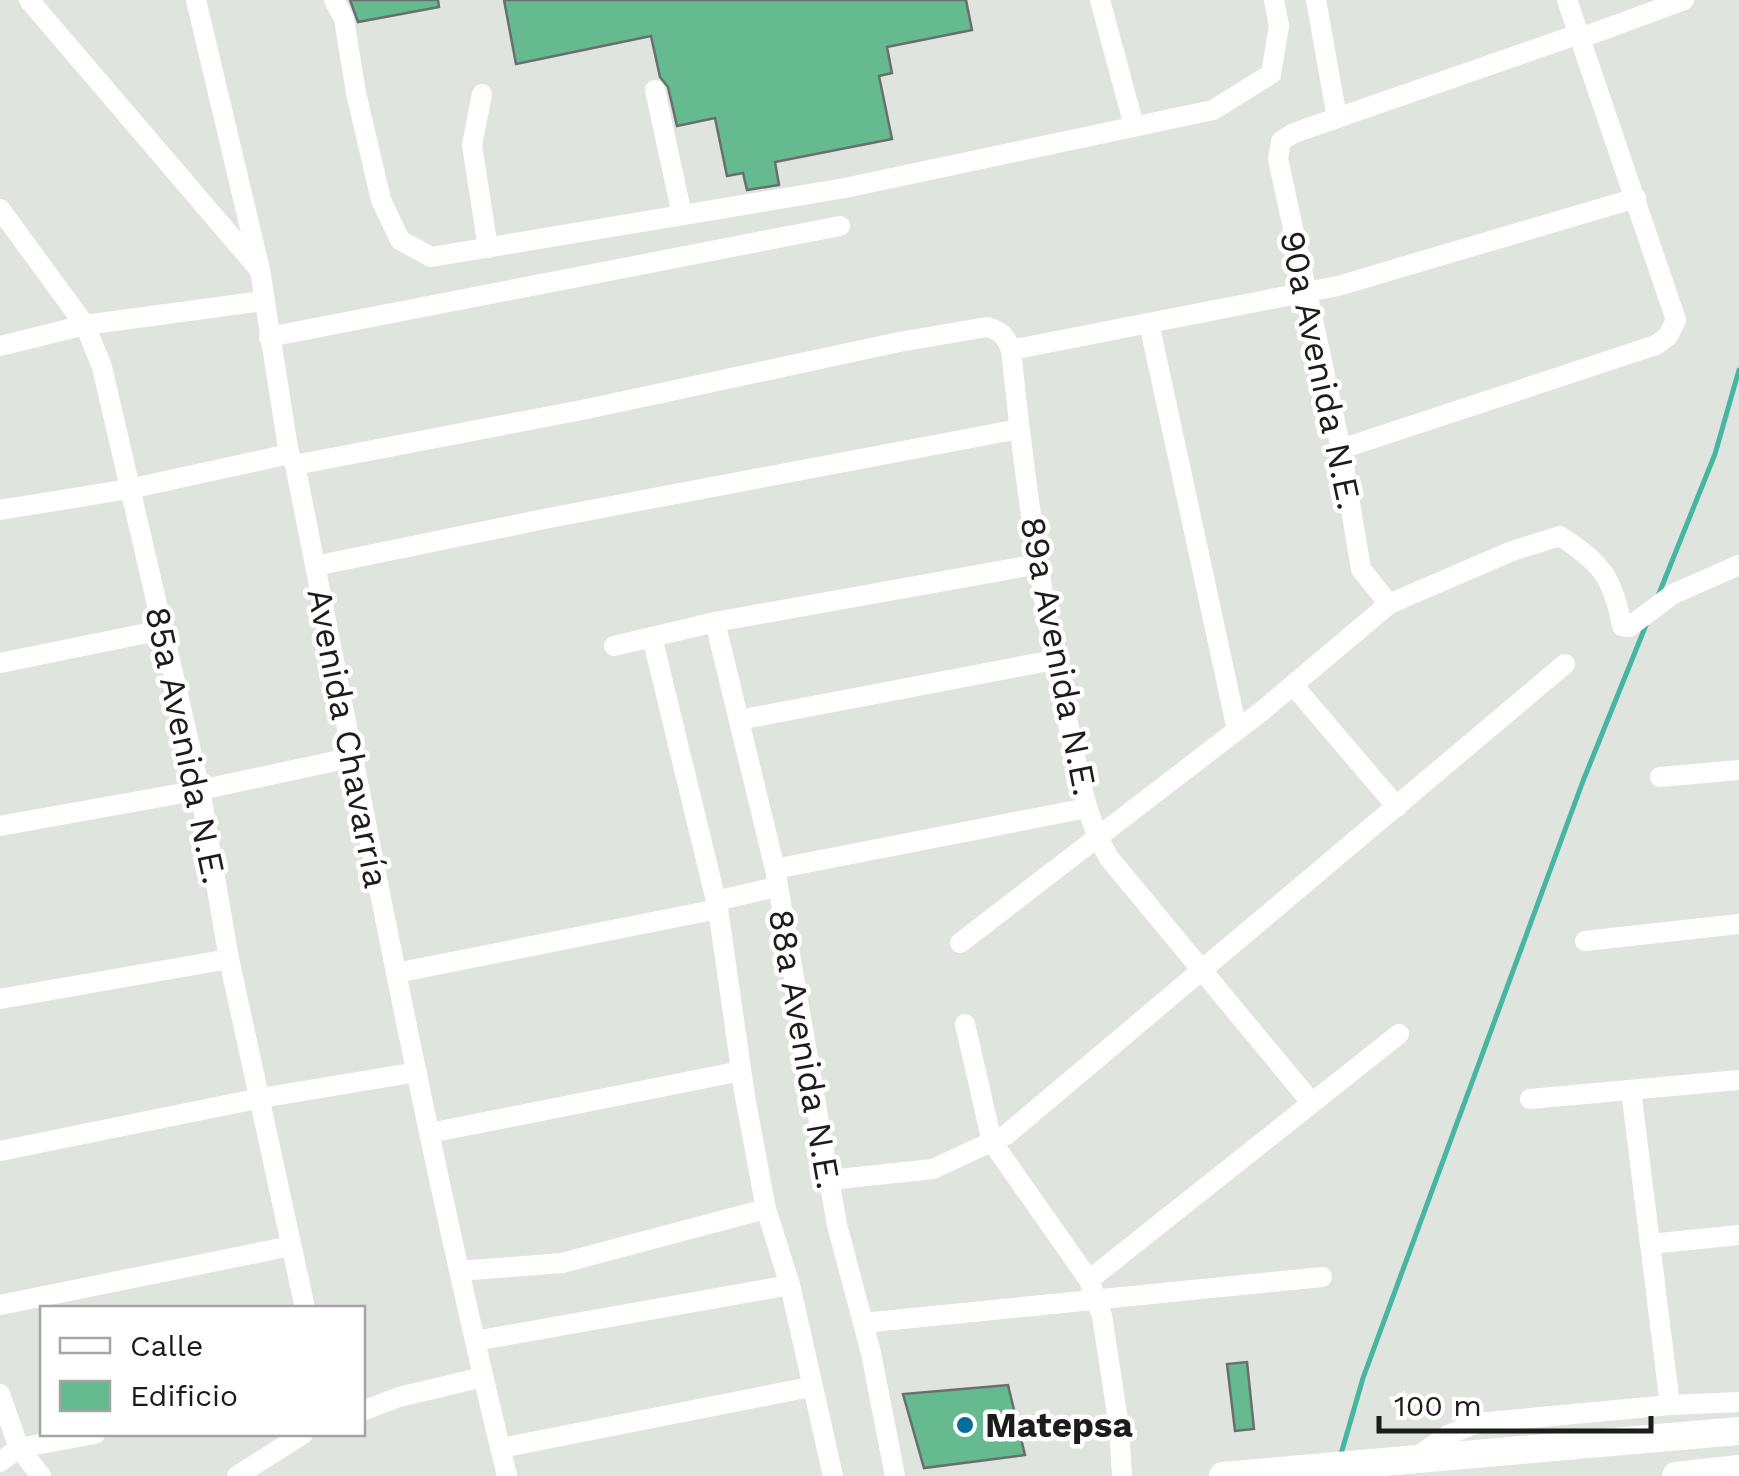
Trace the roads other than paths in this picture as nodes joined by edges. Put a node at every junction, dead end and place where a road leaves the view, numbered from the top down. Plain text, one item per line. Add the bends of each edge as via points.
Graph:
1 (28, 0) edge
2 (334, 0) edge
3 (1100, 0) edge
4 (1274, 0) edge
5 (1316, 0) edge
6 (1567, 0) edge
7 (1684, 0) edge
8 (202, 2) edge
9 (1578, 39) junction
10 (655, 90) dead end
11 (482, 94) dead end
12 (1337, 118) junction
13 (1134, 126) junction
14 (1636, 198) junction
15 (0, 210) edge
16 (682, 215) junction
17 (840, 226) dead end
18 (488, 248) junction
19 (260, 270) junction
20 (1306, 292) junction
21 (263, 301) junction
22 (1150, 323) junction
23 (85, 325) junction
24 (269, 337) junction
25 (0, 346) edge
26 (1011, 350) junction
27 (1019, 429) junction
28 (1341, 449) junction
29 (292, 460) junction
30 (129, 489) junction
31 (0, 510) edge
32 (1039, 564) junction
33 (1739, 565) edge
34 (315, 566) junction
35 (1389, 604) junction
36 (715, 622) junction
37 (162, 630) junction
38 (652, 637) junction
39 (614, 646) dead end
40 (1054, 660) junction
41 (0, 663) edge
42 (1565, 664) dead end
43 (1293, 685) junction
44 (739, 720) junction
45 (1237, 730) junction
46 (354, 757) junction
47 (1739, 770) edge
48 (1660, 777) dead end
49 (200, 790) junction
50 (1397, 807) junction
51 (1086, 808) junction
52 (0, 826) edge
53 (1097, 838) junction
54 (776, 878) junction
55 (717, 905) junction
56 (1739, 924) edge
57 (1585, 941) dead end
58 (960, 943) dead end
59 (229, 958) junction
60 (1202, 972) junction
61 (396, 973) junction
62 (0, 999) edge
63 (965, 1024) dead end
64 (1399, 1034) dead end
65 (741, 1070) junction
66 (417, 1072) junction
67 (1739, 1080) edge
68 (1630, 1090) junction
69 (260, 1098) junction
70 (1530, 1099) dead end
71 (1311, 1102) junction
72 (430, 1133) junction
73 (992, 1142) junction
74 (0, 1151) edge
75 (829, 1180) junction
76 (766, 1209) junction
77 (1739, 1235) edge
78 (1650, 1244) junction
79 (291, 1246) junction
80 (460, 1270) junction
81 (1322, 1277) dead end
82 (790, 1286) junction
83 (1093, 1290) junction
84 (0, 1305) edge
85 (304, 1306) edge
86 (863, 1323) junction
87 (475, 1341) junction
88 (483, 1377) junction
89 (810, 1387) junction
90 (0, 1394) edge
91 (1739, 1402) edge
92 (1670, 1405) junction
93 (365, 1410) edge
94 (0, 1425) edge
95 (1739, 1432) edge
96 (84, 1436) edge
97 (301, 1436) edge
98 (19, 1448) junction
99 (500, 1448) junction
100 (0, 1462) edge
101 (1399, 1467) edge
102 (1739, 1469) edge
103 (42, 1476) edge
104 (237, 1476) edge
105 (508, 1476) edge
106 (833, 1476) edge
107 (895, 1476) edge
108 (1122, 1476) edge
109 (1223, 1476) edge
110 (1676, 1476) edge

1 - 19 street
2 - 18 street via 344,19 381,200 400,240 431,257
3 - 13 street
4 - 13 street via 1279,26 1271,74 1213,110
5 - 12 street
6 - 9 street
7 - 9 street
8 - 19 street, Avenida Chavarría
9 - 12 street
9 - 14 street
10 - 16 street
11 - 18 street via 472,145
12 - 20 street, 90a Avenida N.E. via 1281,141 1278,159
13 - 16 street
14 - 20 street
14 - 28 street via 1676,320 1668,336 1656,346
15 - 23 street, 85a Avenida N.E.
16 - 18 street
17 - 24 street
19 - 21 street, Avenida Chavarría
20 - 22 street
20 - 28 street, 90a Avenida N.E.
21 - 23 street
21 - 24 street, Avenida Chavarría
22 - 26 street
22 - 45 street
23 - 25 street
23 - 30 street, 85a Avenida N.E. via 102,367
24 - 29 street, Avenida Chavarría
26 - 27 street, 89a Avenida N.E.
26 - 29 street via 999,330 987,327
27 - 32 street, 89a Avenida N.E.
27 - 34 street
28 - 35 street, 90a Avenida N.E. via 1361,569
29 - 30 street
29 - 34 street, Avenida Chavarría
30 - 31 street
30 - 37 street, 85a Avenida N.E.
32 - 36 street
32 - 40 street, 89a Avenida N.E.
33 - 35 street via 1673,594 1629,627 1622,626 1616,594 1593,558 1560,536
34 - 46 street, Avenida Chavarría
35 - 43 street
36 - 38 street
36 - 44 street, 88a Avenida N.E.
37 - 41 street
37 - 49 street, 85a Avenida N.E.
38 - 39 street
38 - 55 street, 88a Avenida N.E.
40 - 44 street
40 - 51 street, 89a Avenida N.E.
42 - 50 street
43 - 45 street
43 - 50 street
44 - 54 street, 88a Avenida N.E.
45 - 53 street
46 - 49 street
46 - 61 street, Avenida Chavarría
47 - 48 street
49 - 52 street
49 - 59 street, 85a Avenida N.E.
50 - 60 street
51 - 53 street, 89a Avenida N.E.
51 - 54 street
53 - 58 street
53 - 60 street, 89a Avenida N.E.
54 - 55 street
54 - 75 street, 88a Avenida N.E.
55 - 61 street
55 - 65 street, 88a Avenida N.E.
56 - 57 street
59 - 62 street
59 - 69 street, 85a Avenida N.E.
60 - 71 street, 89a Avenida N.E.
60 - 73 street
61 - 66 street, Avenida Chavarría
63 - 73 street
64 - 71 street
65 - 72 street
65 - 76 street, 88a Avenida N.E.
66 - 69 street
66 - 72 street, Avenida Chavarría
67 - 68 street
68 - 70 street
68 - 78 street
69 - 74 street
69 - 79 street, 85a Avenida N.E.
71 - 83 street
72 - 80 street, Avenida Chavarría
73 - 75 street via 934,1169
73 - 83 street
75 - 86 street, 88a Avenida N.E.
76 - 80 street via 562,1263
76 - 82 street, 88a Avenida N.E.
77 - 78 street
78 - 92 street
79 - 84 street
79 - 85 street, 85a Avenida N.E.
80 - 87 street, Avenida Chavarría
81 - 83 street
82 - 87 street
82 - 89 street, 88a Avenida N.E.
83 - 86 street
83 - 108 street via 1120,1427
86 - 107 street, 88a Avenida N.E.
87 - 88 street, Avenida Chavarría
88 - 93 street
88 - 99 street, Avenida Chavarría
89 - 99 street
89 - 106 street, 88a Avenida N.E.
90 - 98 street
91 - 92 street
92 - 101 street via 1477,1423
94 - 98 street
95 - 101 main road
96 - 98 street
97 - 104 street
98 - 100 street
98 - 103 street
99 - 105 street, Avenida Chavarría
101 - 109 main road
102 - 110 main road

